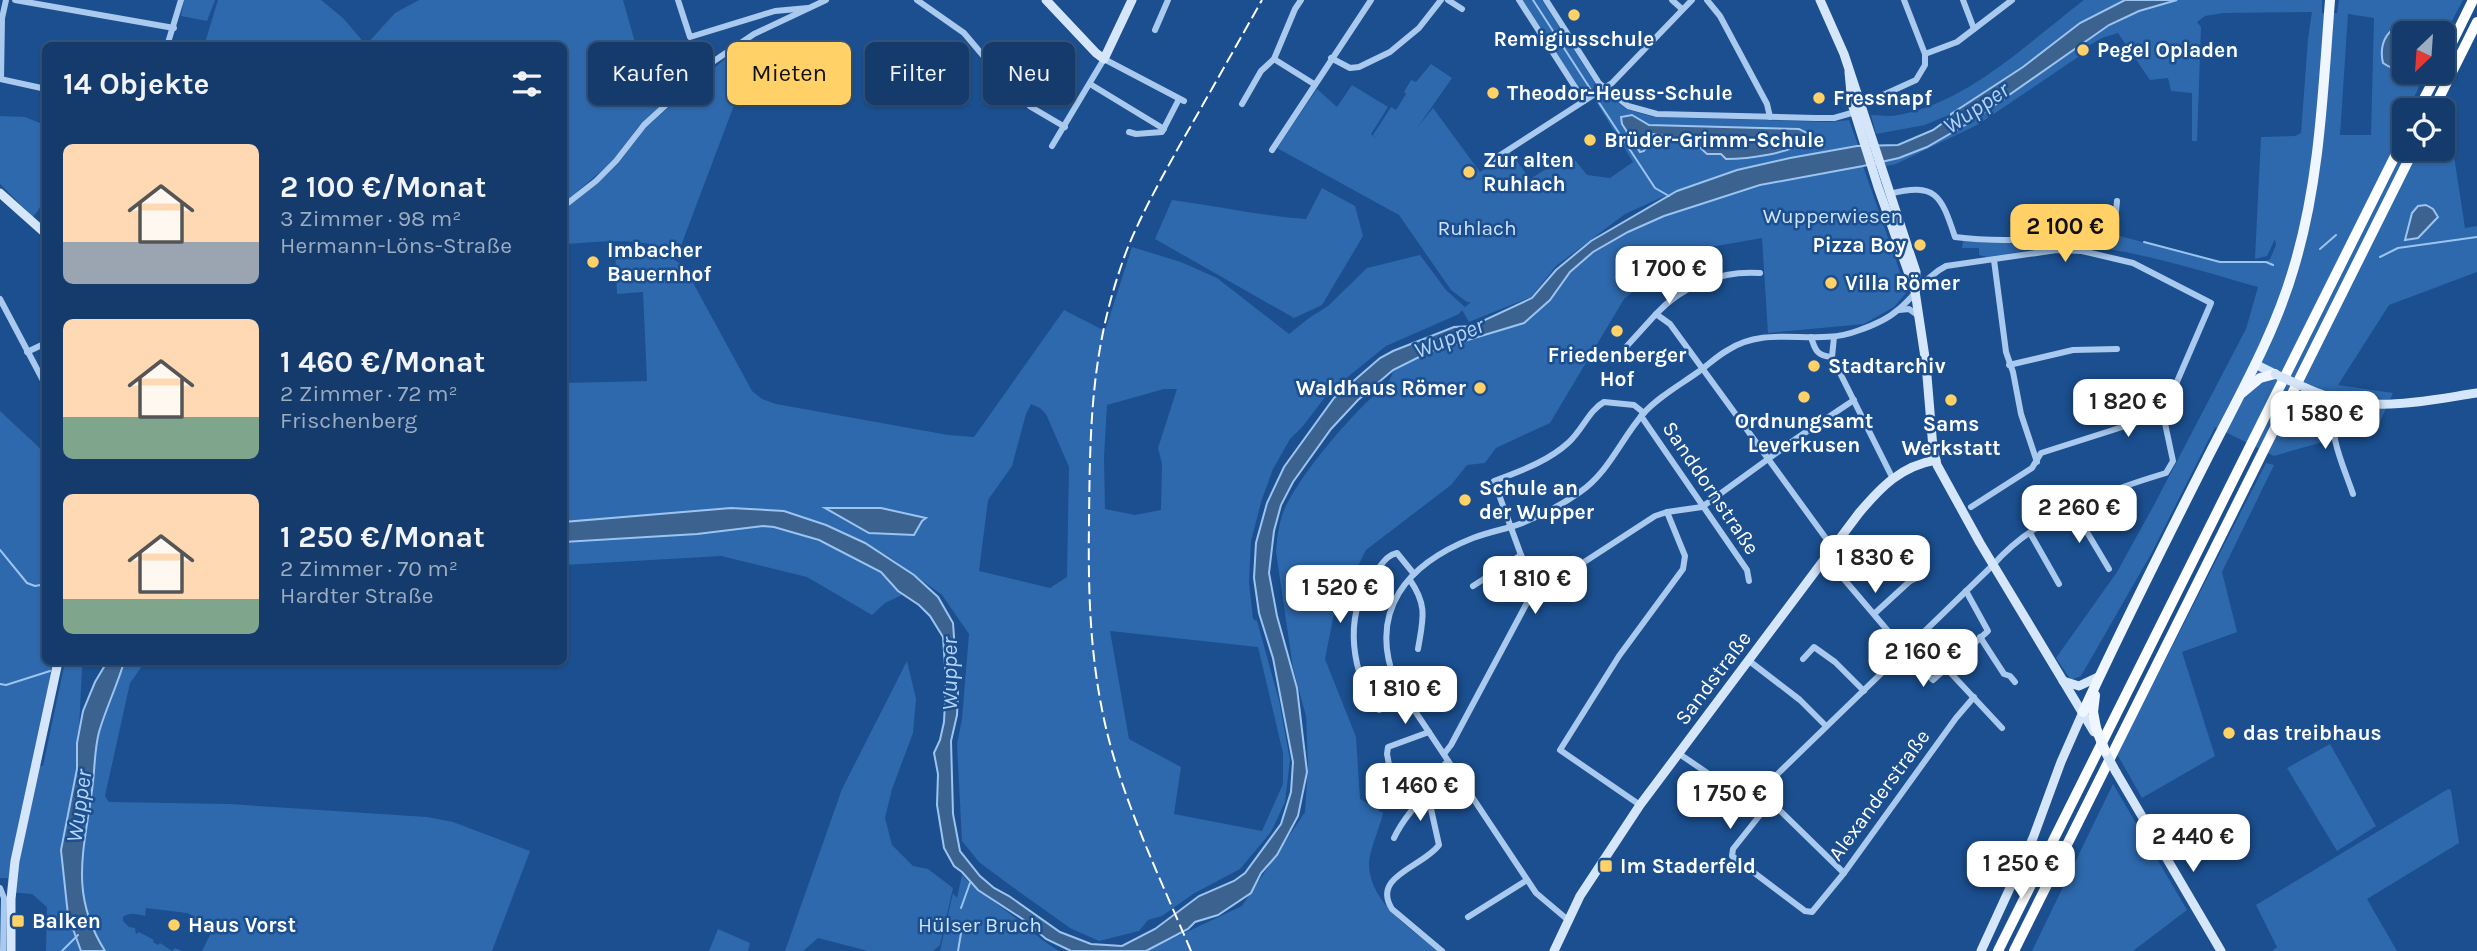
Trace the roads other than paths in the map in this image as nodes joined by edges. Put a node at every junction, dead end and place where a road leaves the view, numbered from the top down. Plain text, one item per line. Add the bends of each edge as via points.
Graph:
1 (6, 0) edge
2 (15, 0) edge
3 (181, 0) edge
4 (678, 0) edge
5 (826, 0) edge
6 (917, 0) edge
7 (1046, 0) edge
8 (1132, 0) edge
9 (1168, 0) edge
10 (1301, 0) edge
11 (1371, 0) edge
12 (1441, 0) edge
13 (1448, 0) edge
14 (1519, 0) edge
15 (1546, 0) edge
16 (1672, 0) edge
17 (1692, 0) edge
18 (1707, 0) edge
19 (1820, 0) edge
20 (1904, 0) edge
21 (1964, 0) edge
22 (2012, 0) edge
23 (2330, 0) edge
24 (2473, 0) edge
25 (810, 8) junction
26 (1462, 9) dead end
27 (1682, 9) junction
28 (2477, 22) edge
29 (174, 28) junction
30 (1974, 29) junction
31 (1155, 30) dead end
32 (2455, 37) edge
33 (169, 42) edge
34 (1925, 54) junction
35 (1331, 58) junction
36 (1104, 59) junction
37 (1274, 59) junction
38 (0, 79) edge
39 (1090, 84) junction
40 (1314, 84) junction
41 (42, 88) edge
42 (1602, 90) junction
43 (2439, 98) edge
44 (1587, 99) junction
45 (1242, 104) dead end
46 (1858, 109) junction
47 (1770, 117) junction
48 (1065, 127) junction
49 (1164, 129) junction
50 (1129, 132) dead end
51 (1052, 146) dead end
52 (1272, 150) dead end
53 (2393, 161) edge
54 (2408, 161) edge
55 (1488, 163) dead end
56 (0, 193) edge
57 (1885, 195) junction
58 (2117, 201) dead end
59 (567, 204) edge
60 (42, 230) edge
61 (1994, 260) junction
62 (1760, 273) dead end
63 (1915, 291) junction
64 (0, 299) edge
65 (1899, 310) junction
66 (1656, 314) junction
67 (1919, 316) junction
68 (1811, 337) junction
69 (1834, 337) junction
70 (42, 345) edge
71 (1626, 347) dead end
72 (2117, 349) dead end
73 (27, 352) junction
74 (1832, 357) junction
75 (2255, 364) junction
76 (2009, 365) junction
77 (1704, 369) junction
78 (2275, 374) junction
79 (42, 379) edge
80 (2477, 393) edge
81 (2239, 396) junction
82 (1854, 400) junction
83 (2335, 405) dead end
84 (1643, 414) junction
85 (2164, 415) junction
86 (1769, 458) junction
87 (1936, 460) junction
88 (2037, 462) junction
89 (1892, 477) junction
90 (2353, 494) dead end
91 (1702, 507) junction
92 (1971, 507) dead end
93 (2072, 507) junction
94 (1667, 512) junction
95 (1511, 526) junction
96 (2030, 533) junction
97 (1833, 548) junction
98 (1521, 555) junction
99 (1826, 558) junction
100 (1897, 564) dead end
101 (1993, 565) junction
102 (2109, 569) dead end
103 (1923, 575) dead end
104 (1412, 577) junction
105 (1749, 581) dead end
106 (1910, 581) junction
107 (2059, 584) dead end
108 (1473, 586) dead end
109 (1535, 586) junction
110 (1966, 591) junction
111 (1874, 614) junction
112 (1980, 637) junction
113 (1418, 649) dead end
114 (1905, 651) junction
115 (1803, 659) dead end
116 (1748, 660) junction
117 (57, 665) edge
118 (1946, 668) junction
119 (2098, 677) junction
120 (2062, 680) junction
121 (2015, 682) dead end
122 (1864, 691) junction
123 (1974, 697) junction
124 (1405, 699) junction
125 (2083, 712) junction
126 (1826, 726) junction
127 (2002, 728) dead end
128 (2095, 730) junction
129 (1429, 732) junction
130 (2105, 751) joint
131 (1678, 753) junction
132 (1446, 757) junction
133 (1393, 785) dead end
134 (1760, 791) junction
135 (1432, 792) junction
136 (1744, 798) junction
137 (1640, 805) junction
138 (1394, 838) dead end
139 (1844, 873) junction
140 (1527, 880) junction
141 (2, 885) edge
142 (1468, 917) dead end
143 (1568, 920) junction
144 (3, 951) edge
145 (11, 951) edge
146 (1442, 951) edge
147 (1554, 951) edge
148 (1981, 951) edge
149 (1998, 951) edge
150 (2014, 951) edge
151 (2221, 951) edge

1 - 38 street
2 - 29 street
3 - 29 street
4 - 25 street via 690,37 775,11
5 - 25 street
6 - 48 street via 964,33 1031,107
7 - 36 main road
8 - 36 main road
9 - 31 street
10 - 37 street
11 - 35 street
12 - 35 street via 1404,42 1359,67 1350,68
13 - 26 street
14 - 44 street
15 - 42 street
16 - 27 street
17 - 27 street
18 - 47 street via 1720,16
19 - 46 main road via 1844,54 1849,93
20 - 34 street
21 - 30 street
22 - 30 street
23 - 75 main road via 2311,199 2286,294
24 - 32 highway
25 - 59 street via 754,34 714,61 644,125 616,162
27 - 42 street
28 - 43 highway
29 - 33 street
30 - 34 street via 1957,42
34 - 46 street via 1925,65 1916,80
35 - 40 street
36 - 39 street
36 - 49 street via 1181,100
37 - 40 street
37 - 45 street via 1261,71
38 - 41 street
39 - 48 street
39 - 49 street
40 - 52 street
42 - 44 street
42 - 47 street via 1652,113
44 - 55 street
46 - 47 street via 1834,118
46 - 57 main road
48 - 51 street
49 - 50 street
53 - 149 highway
54 - 150 highway
56 - 60 main road
57 - 58 street via 1915,188 1931,193 1945,208 1955,237 1987,239 2114,233
57 - 63 main road via 1916,272
61 - 63 street via 1946,266
61 - 76 street
61 - 85 street via 2061,250 2108,256 2133,263 2211,303
62 - 66 street via 1717,276 1688,289
63 - 65 street
63 - 67 main road
64 - 73 street
65 - 67 street via 1909,309
65 - 69 street
66 - 71 street
66 - 77 street via 1675,329
67 - 87 main road
68 - 69 street
68 - 74 street via 1816,352
68 - 77 street via 1746,341
69 - 74 street
70 - 73 street
72 - 76 street via 2061,352
73 - 79 street
74 - 82 street
75 - 78 main road
75 - 81 main road
76 - 88 street
77 - 84 street
77 - 86 street
78 - 80 main road, bridge via 2336,400 2366,405
78 - 81 main road via 2260,378
81 - 119 main road
82 - 86 street
82 - 89 street
83 - 90 street via 2334,435
84 - 91 street, Sanddornstraße
84 - 95 street via 1590,485
84 - 95 street via 1634,405 1604,402 1559,451 1494,481
85 - 88 street via 2041,453
85 - 93 street via 2173,461 2166,473
86 - 91 street
86 - 97 street
87 - 89 main road, Sandstraße
87 - 101 main road
88 - 92 street
89 - 97 main road, Sandstraße
91 - 94 street
91 - 105 street, Sanddornstraße via 1747,570
93 - 96 street
93 - 102 street
94 - 109 street via 1552,583
94 - 137 street via 1685,556 1683,569 1619,656 1560,750
95 - 98 street
95 - 104 street via 1458,545
96 - 101 street via 2009,546
96 - 107 street
97 - 99 main road, Sandstraße
98 - 108 street
98 - 109 street
99 - 111 street
99 - 116 main road, Sandstraße
100 - 106 street
101 - 110 street
101 - 120 main road
103 - 106 street
104 - 113 street via 1423,608
104 - 124 street via 1392,605 1384,642 1388,663
104 - 124 street via 1397,553 1390,555 1365,589 1354,624 1358,672 1374,707 1383,710
106 - 111 street
109 - 132 street
110 - 112 street via 1988,631
110 - 114 street
111 - 114 street
112 - 118 street
112 - 121 street via 2004,674
114 - 118 street via 1933,680
114 - 122 street
115 - 122 street via 1814,647
116 - 126 street
116 - 131 main road, Sandstraße
117 - 145 main road via 15,861
118 - 123 street
119 - 120 main road via 2079,687
119 - 125 main road
119 - 128 main road
120 - 125 main road
122 - 126 street
123 - 127 street
123 - 139 street, Alexanderstraße
124 - 129 street
125 - 128 main road
125 - 148 main road
126 - 134 street
128 - 130 main road, bridge
129 - 132 street
129 - 133 street via 1388,747
130 - 151 main road, bridge
131 - 136 street
131 - 137 main road, Sandstraße
132 - 135 street
132 - 140 street
134 - 136 street
134 - 139 street
135 - 138 street via 1423,797
135 - 146 street via 1430,806 1439,845 1432,855 1394,878 1387,902
136 - 139 street, Alexanderstraße via 1760,815 1732,856 1805,911 1812,912
137 - 143 main road, Sandstraße
140 - 142 street
140 - 143 street via 1541,899
141 - 144 street
143 - 147 main road, Sandstraße

